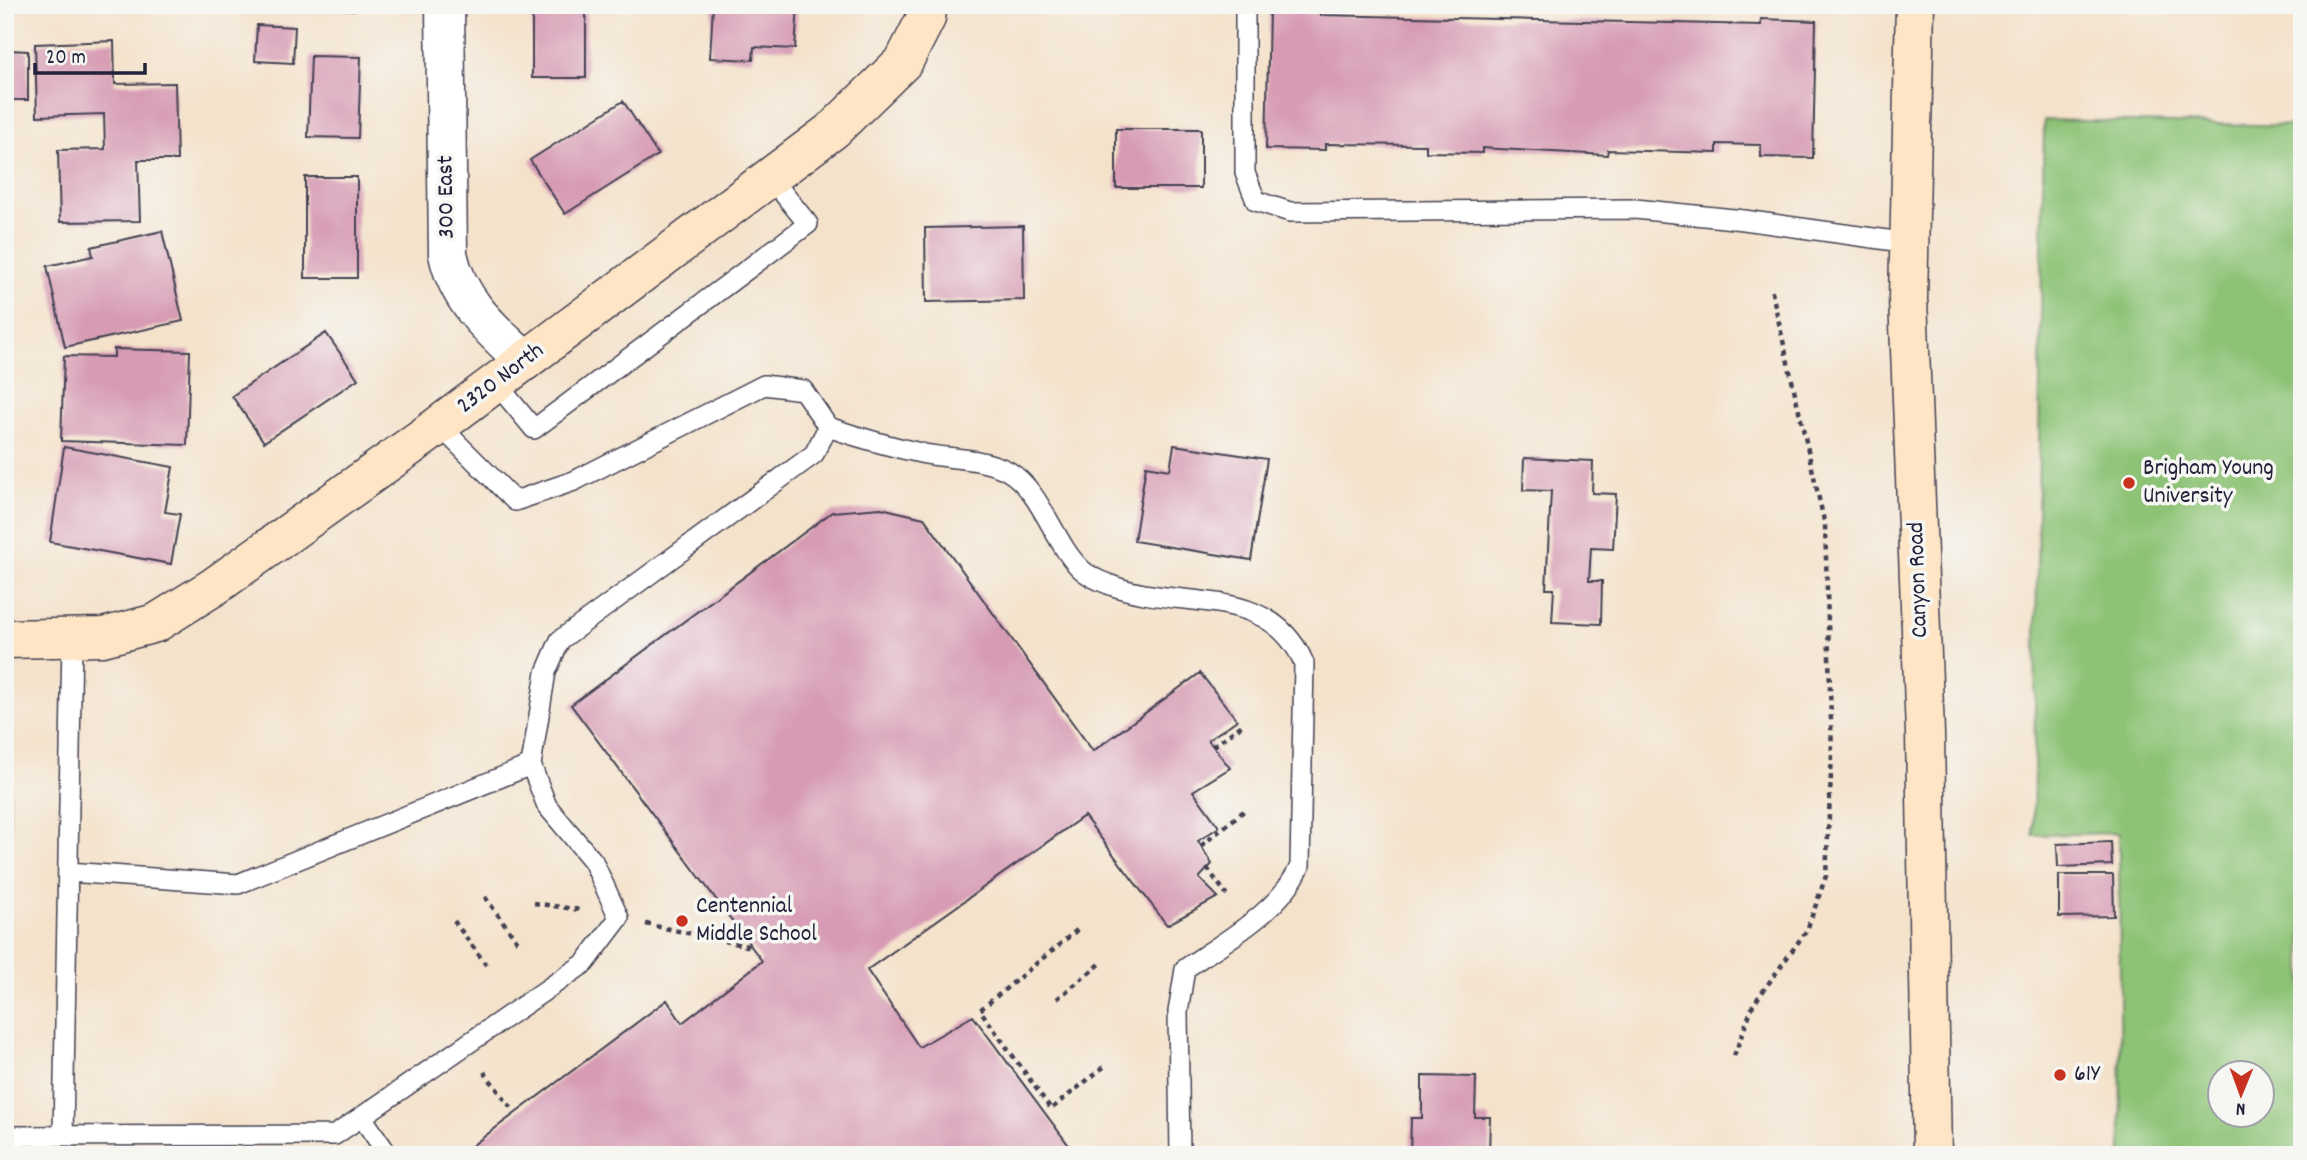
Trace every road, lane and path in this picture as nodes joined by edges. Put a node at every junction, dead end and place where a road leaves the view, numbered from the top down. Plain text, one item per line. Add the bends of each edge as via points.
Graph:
1 (445, 5) edge
2 (928, 5) edge
3 (1245, 5) edge
4 (1916, 5) edge
5 (770, 177) junction
6 (1909, 243) junction
7 (1771, 288) dead end
8 (511, 372) junction
9 (439, 425) junction
10 (828, 427) junction
11 (5, 639) edge
12 (72, 640) junction
13 (1245, 723) dead end
14 (1213, 746) dead end
15 (531, 765) junction
16 (1245, 810) dead end
17 (1201, 846) dead end
18 (1207, 869) dead end
19 (68, 872) junction
20 (1227, 895) dead end
21 (485, 897) dead end
22 (534, 903) dead end
23 (580, 909) dead end
24 (454, 921) dead end
25 (642, 923) dead end
26 (1077, 930) dead end
27 (519, 942) dead end
28 (752, 947) dead end
29 (1100, 964) dead end
30 (487, 966) dead end
31 (1057, 999) dead end
32 (1734, 1056) dead end
33 (1105, 1066) dead end
34 (484, 1072) dead end
35 (512, 1110) dead end
36 (362, 1117) junction
37 (63, 1135) junction
38 (5, 1136) edge
39 (41, 1145) edge
40 (388, 1155) edge
41 (1180, 1155) edge
42 (1932, 1155) edge

1 - 8 street, 300 East via 448,254 453,280 493,331
2 - 5 main road, 2320 North via 904,61 833,130
3 - 6 lane via 1245,173 1256,201 1290,212 1635,209
4 - 6 main road, Canyon Road
5 - 8 main road, 2320 North
5 - 8 lane via 808,224 534,429
6 - 42 main road, Canyon Road
7 - 32 path via 1825,525 1832,754 1826,876 1807,930 1753,1005
8 - 9 main road, 2320 North
9 - 10 lane via 515,501 574,481 764,385 803,390
9 - 12 main road, 2320 North via 215,586 156,623
10 - 15 lane via 814,454 560,640 546,672
10 - 41 lane via 876,443 991,464 1010,472 1030,492 1080,569 1147,595 1241,606 1277,624 1296,643 1304,663 1300,866 1291,886 1185,969 1178,1012
11 - 12 main road, 2320 North
12 - 19 lane
13 - 14 path
15 - 19 lane via 238,884
15 - 36 lane via 547,806 593,861 619,918 585,963
16 - 17 path
18 - 20 path
19 - 37 lane
21 - 27 path
22 - 23 path
24 - 30 path
25 - 28 path
26 - 33 path via 980,1010 1051,1109
29 - 31 path
34 - 35 path
36 - 37 lane via 335,1135
36 - 40 lane
37 - 39 lane
38 - 39 lane

